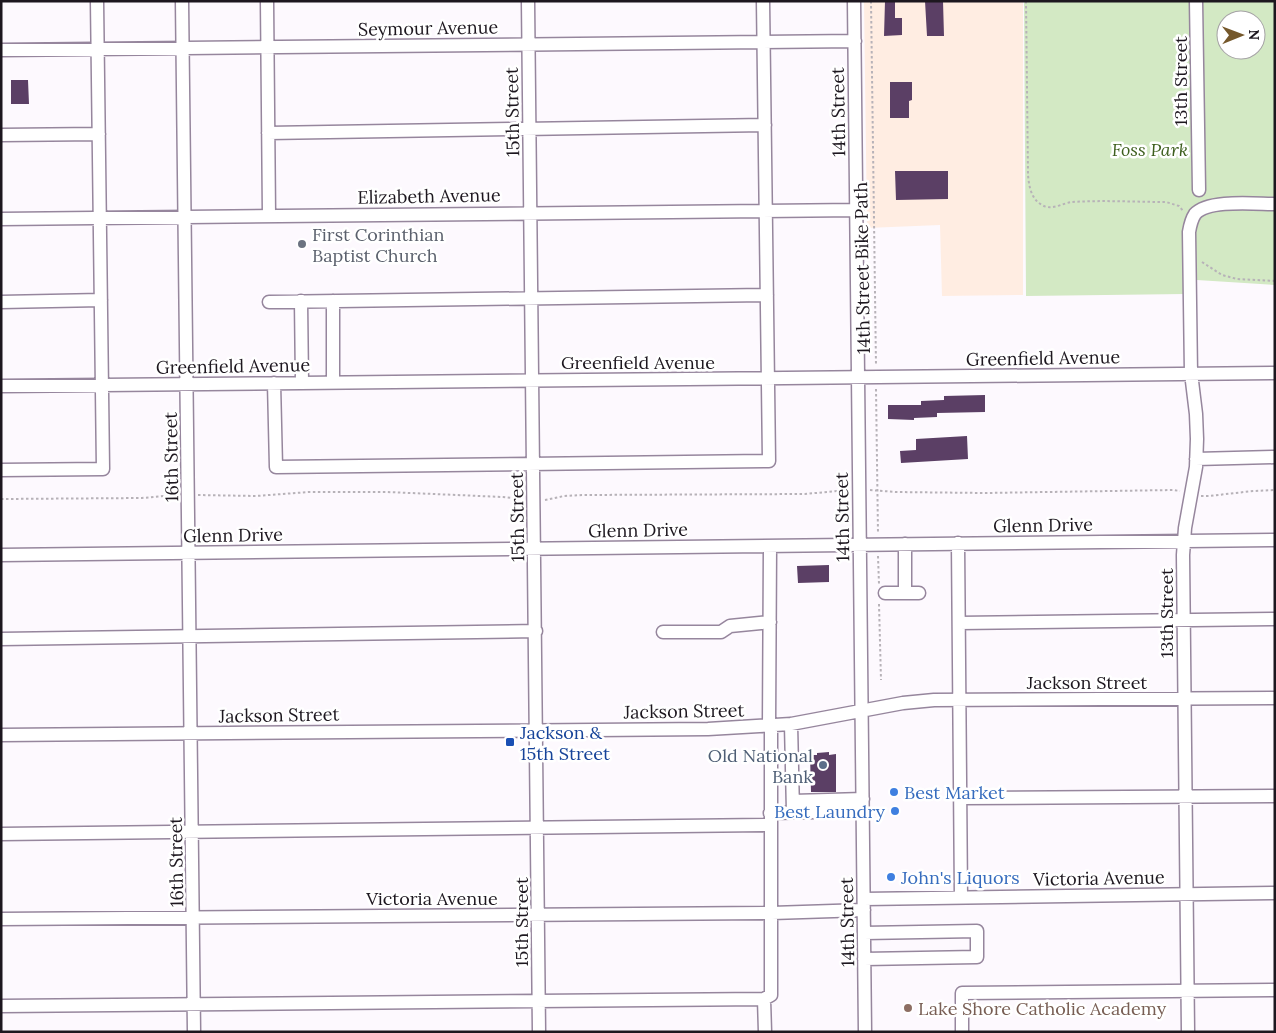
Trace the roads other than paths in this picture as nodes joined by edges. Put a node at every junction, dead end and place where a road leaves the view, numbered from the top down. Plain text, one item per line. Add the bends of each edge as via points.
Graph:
1 (98, 1) edge
2 (182, 1) edge
3 (267, 1) edge
4 (528, 1) edge
5 (763, 1) edge
6 (854, 1) edge
7 (1196, 1) edge
8 (855, 41) junction
9 (763, 42) junction
10 (529, 44) junction
11 (267, 47) junction
12 (183, 48) junction
13 (98, 49) junction
14 (1, 50) edge
15 (765, 125) junction
16 (530, 129) junction
17 (268, 133) junction
18 (99, 134) junction
19 (1, 135) edge
20 (1199, 190) dead end
21 (1275, 204) edge
22 (766, 210) junction
23 (856, 210) junction
24 (531, 212) junction
25 (185, 216) junction
26 (268, 216) junction
27 (100, 217) junction
28 (1, 218) edge
29 (767, 295) junction
30 (532, 298) junction
31 (101, 300) junction
32 (302, 301) junction
33 (332, 301) junction
34 (1, 302) edge
35 (270, 302) dead end
36 (1275, 373) edge
37 (1191, 374) junction
38 (768, 378) junction
39 (858, 378) junction
40 (533, 380) junction
41 (333, 382) junction
42 (274, 383) junction
43 (302, 383) junction
44 (187, 384) junction
45 (102, 385) junction
46 (1, 386) edge
47 (1196, 458) junction
48 (1275, 458) edge
49 (534, 464) junction
50 (1, 470) edge
51 (1275, 540) edge
52 (1184, 541) junction
53 (958, 543) junction
54 (860, 544) junction
55 (905, 544) junction
56 (770, 546) junction
57 (535, 549) junction
58 (189, 553) junction
59 (1, 555) edge
60 (881, 592) road end
61 (904, 593) junction
62 (919, 593) dead end
63 (1275, 619) edge
64 (1184, 620) junction
65 (770, 622) junction
66 (959, 623) junction
67 (536, 631) junction
68 (663, 632) dead end
69 (190, 636) junction
70 (1, 639) edge
71 (1275, 698) edge
72 (960, 699) junction
73 (1184, 699) junction
74 (862, 711) junction
75 (791, 724) junction
76 (770, 726) junction
77 (537, 730) junction
78 (192, 733) junction
79 (1, 735) edge
80 (1275, 796) edge
81 (1186, 797) junction
82 (960, 798) junction
83 (863, 805) junction
84 (793, 806) junction
85 (770, 819) junction
86 (538, 828) junction
87 (193, 832) junction
88 (1, 834) edge
89 (1187, 894) junction
90 (1275, 894) edge
91 (961, 898) junction
92 (864, 904) junction
93 (772, 913) junction
94 (538, 915) junction
95 (194, 917) junction
96 (1, 919) edge
97 (864, 933) junction
98 (864, 959) junction
99 (1275, 990) edge
100 (1188, 991) junction
101 (764, 999) junction
102 (539, 1000) junction
103 (194, 1004) junction
104 (1, 1006) edge
105 (194, 1032) edge
106 (539, 1032) edge
107 (765, 1032) edge
108 (865, 1032) edge
109 (962, 1032) edge
110 (1188, 1032) edge

1 - 13 street
2 - 12 street, 16th Street
3 - 11 street
4 - 10 street, 15th Street
5 - 9 street
6 - 8 street, 14th Street
7 - 20 street, 13th Street
8 - 9 street, Seymour Avenue
8 - 23 street, 14th Street
9 - 10 street, Seymour Avenue
9 - 15 street
10 - 11 street, Seymour Avenue
10 - 16 street, 15th Street
11 - 12 street, Seymour Avenue
11 - 17 street
12 - 13 street, Seymour Avenue
12 - 25 street, 16th Street
13 - 14 street, Seymour Avenue
13 - 18 street
15 - 16 street
15 - 22 street
16 - 17 street
16 - 24 street, 15th Street
17 - 26 street
18 - 19 street
18 - 27 street
21 - 37 street, 13th Street via 1210,206 1196,213 1190,225
22 - 23 street, Elizabeth Avenue
22 - 24 street, Elizabeth Avenue
22 - 29 street
23 - 39 street, 14th Street
24 - 26 street, Elizabeth Avenue
24 - 30 street, 15th Street
25 - 26 street, Elizabeth Avenue
25 - 27 street, Elizabeth Avenue
25 - 44 street, 16th Street
27 - 28 street, Elizabeth Avenue
27 - 31 street
29 - 30 street
29 - 38 street
30 - 33 street
30 - 40 street, 15th Street
31 - 34 street
31 - 45 street
32 - 33 street
32 - 35 street
32 - 43 street
33 - 41 street
36 - 37 street, Greenfield Avenue
37 - 39 street, Greenfield Avenue
37 - 47 street, 13th Street via 1196,414
38 - 39 street, Greenfield Avenue
38 - 40 street, Greenfield Avenue
38 - 49 street via 769,462
39 - 54 street, 14th Street
40 - 41 street, Greenfield Avenue
40 - 49 street, 15th Street
41 - 43 street, Greenfield Avenue
42 - 43 street, Greenfield Avenue
42 - 44 street, Greenfield Avenue
42 - 49 street via 276,467
44 - 45 street, Greenfield Avenue
44 - 58 street, 16th Street
45 - 46 street, Greenfield Avenue
45 - 50 street via 103,469
47 - 48 street
47 - 52 street, 13th Street
49 - 57 street, 15th Street
51 - 52 street, Glenn Drive
52 - 53 street, Glenn Drive
52 - 64 street, 13th Street
53 - 55 street, Glenn Drive
53 - 66 street
54 - 55 street, Glenn Drive
54 - 56 street, Glenn Drive
54 - 74 street, 14th Street
55 - 61 street
56 - 57 street, Glenn Drive
56 - 65 street
57 - 58 street, Glenn Drive
57 - 67 street, 15th Street
58 - 59 street, Glenn Drive
58 - 69 street, 16th Street
60 - 61 street
61 - 62 street
63 - 64 street
64 - 66 street
64 - 73 street, 13th Street
65 - 68 street via 730,626 721,632
65 - 76 street
66 - 72 street
67 - 69 street
67 - 77 street, 15th Street
69 - 70 street
69 - 78 street, 16th Street
71 - 73 street, Jackson Street
72 - 73 street, Jackson Street
72 - 74 street, Jackson Street via 914,702
72 - 82 street
73 - 81 street, 13th Street
74 - 75 street, Jackson Street
74 - 83 street, 14th Street
75 - 76 street, Jackson Street
75 - 84 street
76 - 77 street, Jackson Street
76 - 85 street
77 - 78 street, Jackson Street
77 - 86 street, 15th Street
78 - 79 street, Jackson Street
78 - 87 street, 16th Street
80 - 81 street
81 - 82 street
81 - 89 street, 13th Street
82 - 91 street
83 - 84 street
83 - 92 street, 14th Street
84 - 85 street
85 - 86 street
85 - 93 street
86 - 87 street
86 - 94 street, 15th Street
87 - 88 street
87 - 95 street, 16th Street
89 - 90 street, Victoria Avenue
89 - 91 street, Victoria Avenue
89 - 100 street, 13th Street
91 - 92 street, Victoria Avenue
92 - 93 street, Victoria Avenue
92 - 97 street, 14th Street
93 - 94 street, Victoria Avenue
93 - 101 street via 771,995
94 - 95 street, Victoria Avenue
94 - 102 street, 15th Street
95 - 96 street, Victoria Avenue
95 - 103 street, 16th Street
97 - 98 street, 14th Street
97 - 98 street via 977,931 977,957
98 - 108 street, 14th Street
99 - 100 street
100 - 109 street via 962,993
100 - 110 street, 13th Street
101 - 102 street
101 - 107 street
102 - 103 street
102 - 106 street, 15th Street
103 - 104 street
103 - 105 street, 16th Street

